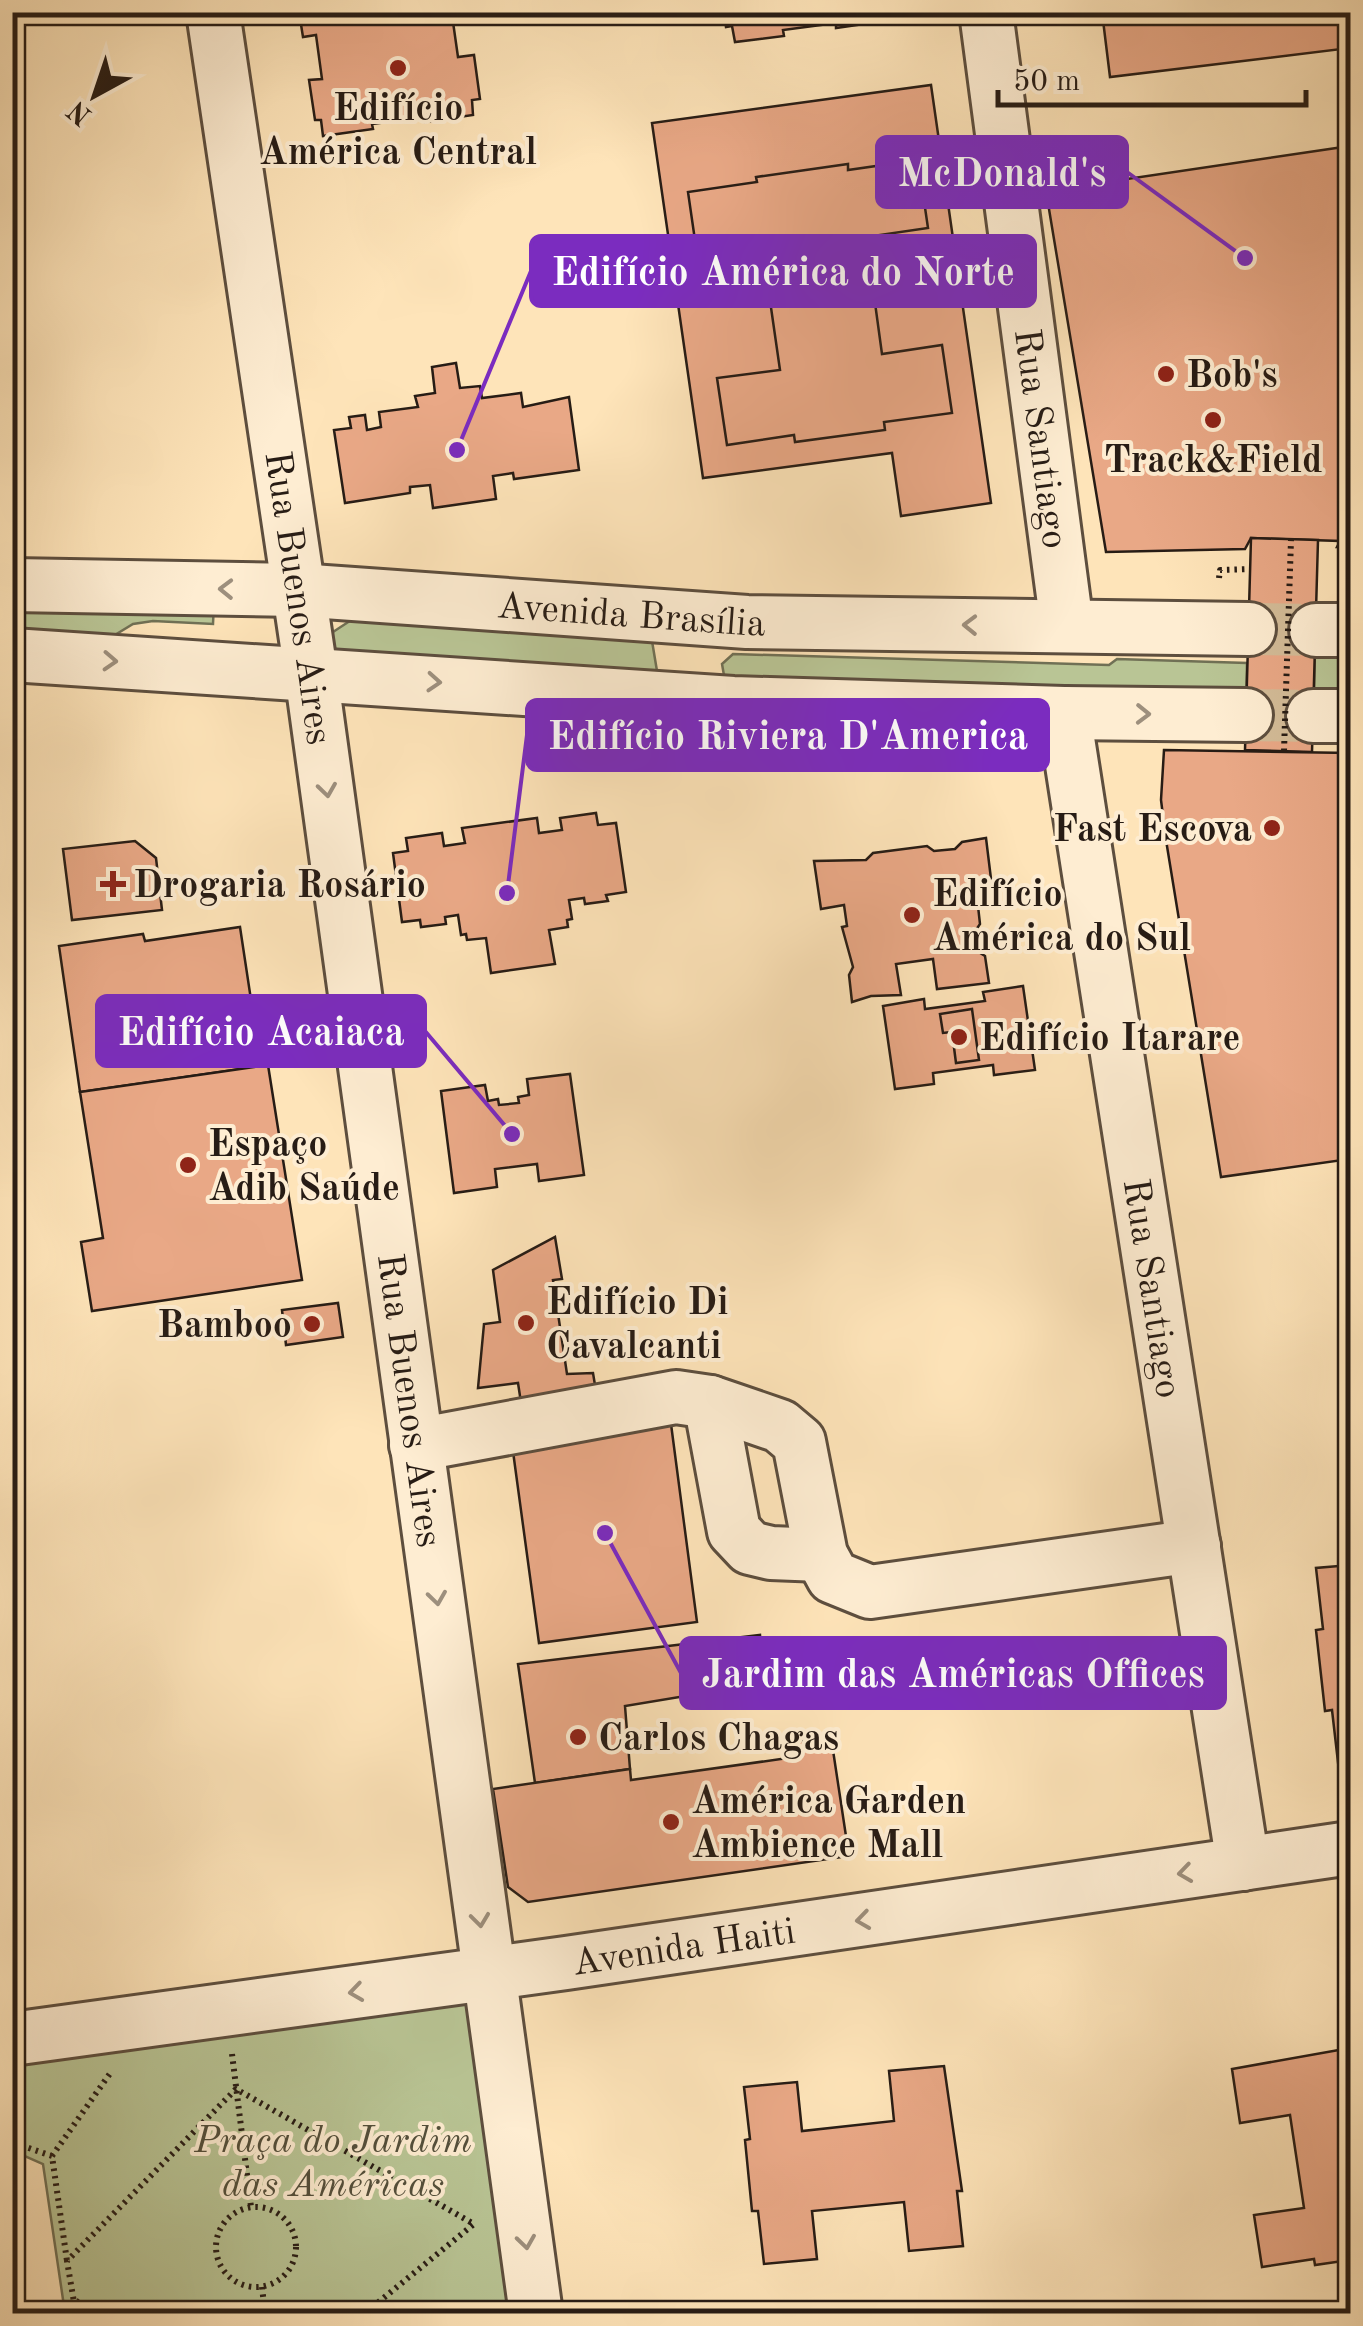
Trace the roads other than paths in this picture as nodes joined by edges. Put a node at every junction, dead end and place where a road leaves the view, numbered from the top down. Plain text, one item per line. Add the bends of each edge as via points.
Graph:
1 (214, 12) edge
2 (986, 12) edge
3 (12, 585) edge
4 (297, 590) junction
5 (646, 617) junction
6 (747, 622) junction
7 (1067, 626) junction
8 (1249, 630) tunnel mouth
9 (12, 656) edge
10 (311, 673) junction
11 (660, 698) junction
12 (734, 703) junction
13 (1064, 713) junction
14 (1246, 715) tunnel mouth
15 (710, 1402) junction
16 (416, 1446) junction
17 (1194, 1546) junction
18 (820, 1555) junction
19 (1350, 1848) edge
20 (1243, 1864) junction
21 (487, 1974) junction
22 (12, 2039) edge
23 (536, 2314) edge

1 - 4 street, Rua Buenos Aires
2 - 7 street, Rua Santiago
4 -> 3 street, Avenida Brasília
4 - 5 street, Avenida Brasília
4 - 10 street, Rua Buenos Aires
5 - 6 street, Avenida Brasília
5 - 11 street via 666,663
7 -> 6 street, Avenida Brasília
6 - 12 street via 726,635 705,667 717,695
7 - 8 street, Avenida Brasília
9 -> 10 street
10 -> 11 street
10 -> 16 street, Rua Buenos Aires
11 - 12 street
12 - 13 street
13 -> 14 street
13 - 17 street, Rua Santiago
15 - 16 street via 676,1397
15 - 18 street via 780,1426 799,1442
15 - 18 street via 734,1531 750,1548
16 -> 21 street, Rua Buenos Aires
17 - 18 street via 870,1592 833,1577
17 - 20 street, Rua Santiago
19 - 20 street, Avenida Haiti
20 -> 21 street, Avenida Haiti
21 -> 22 street, Avenida Haiti
21 -> 23 street, Rua Buenos Aires

